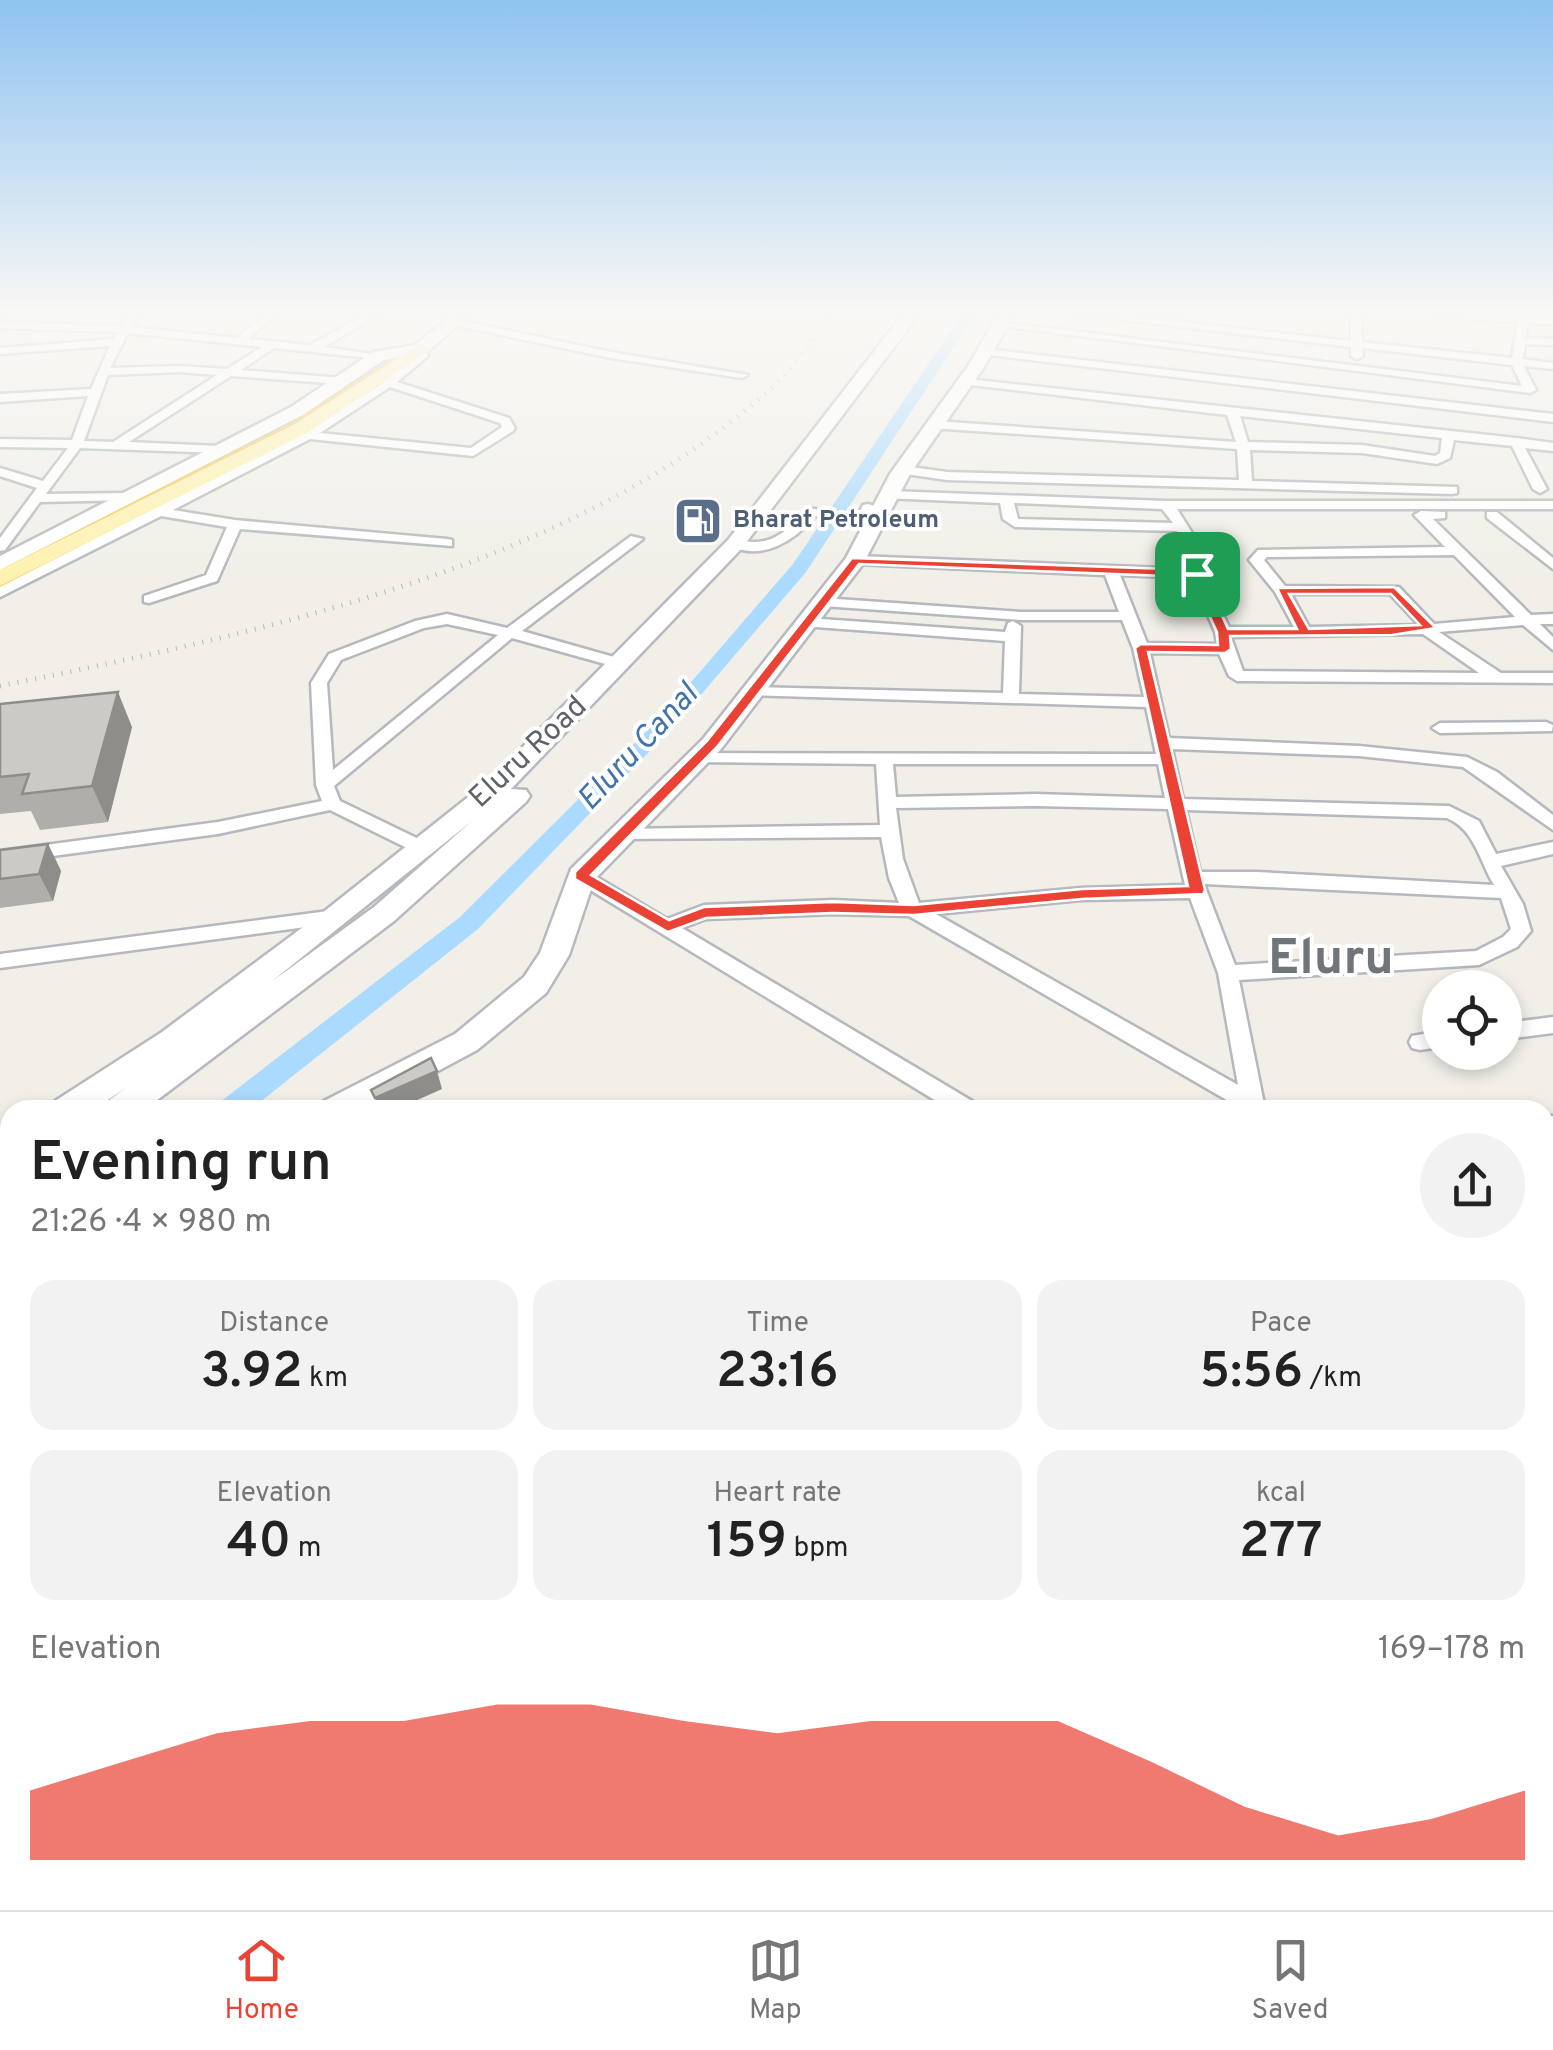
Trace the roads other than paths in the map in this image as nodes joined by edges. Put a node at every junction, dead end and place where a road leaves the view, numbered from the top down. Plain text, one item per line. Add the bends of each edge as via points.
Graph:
1 (92, 402) edge
2 (182, 402) edge
3 (310, 402) edge
4 (340, 402) edge
5 (359, 402) edge
6 (447, 402) edge
7 (848, 402) edge
8 (860, 402) edge
9 (952, 402) edge
10 (1139, 402) edge
11 (1358, 402) edge
12 (1403, 402) edge
13 (1233, 413) junction
14 (1553, 416) edge
15 (936, 425) junction
16 (1361, 426) junction
17 (1449, 434) junction
18 (308, 435) junction
19 (1516, 442) junction
20 (0, 443) edge
21 (77, 444) junction
22 (118, 444) junction
23 (1242, 446) junction
24 (1553, 447) edge
25 (1362, 449) junction
26 (218, 450) junction
27 (0, 472) edge
28 (1246, 484) junction
29 (1540, 489) dead end
30 (1452, 490) dead end
31 (889, 491) junction
32 (41, 492) junction
33 (128, 497) junction
34 (1372, 497) junction
35 (1006, 500) junction
36 (1553, 505) edge
37 (1416, 510) junction
38 (158, 512) junction
39 (1492, 514) junction
40 (1553, 514) edge
41 (1175, 516) junction
42 (235, 524) junction
43 (636, 539) dead end
44 (447, 543) dead end
45 (745, 546) junction
46 (0, 547) edge
47 (1455, 552) junction
48 (856, 560) junction
49 (0, 564) edge
50 (1553, 565) edge
51 (1111, 571) junction
52 (1197, 574) junction
53 (0, 579) edge
54 (1281, 590) junction
55 (0, 593) edge
56 (149, 599) dead end
57 (823, 602) junction
58 (1014, 615) junction
59 (1128, 616) junction
60 (1553, 619) edge
61 (1526, 620) junction
62 (806, 624) junction
63 (1430, 628) junction
64 (509, 633) junction
65 (1305, 633) junction
66 (1013, 637) junction
67 (1224, 641) junction
68 (1553, 644) edge
69 (1141, 648) junction
70 (622, 664) junction
71 (1498, 678) junction
72 (1553, 678) edge
73 (752, 692) junction
74 (1011, 699) junction
75 (1152, 702) junction
76 (1440, 728) dead end
77 (1551, 729) edge
78 (1162, 751) junction
79 (699, 758) junction
80 (884, 761) junction
81 (325, 785) junction
82 (888, 803) junction
83 (332, 804) junction
84 (1178, 804) junction
85 (1553, 824) edge
86 (890, 831) junction
87 (621, 835) junction
88 (422, 848) junction
89 (1553, 848) edge
90 (0, 857) edge
91 (1490, 862) junction
92 (581, 876) junction
93 (1195, 884) junction
94 (1507, 892) junction
95 (914, 910) junction
96 (336, 917) junction
97 (668, 926) junction
98 (0, 961) edge
99 (1228, 973) junction
100 (1553, 1025) edge
101 (1522, 1029) edge
102 (82, 1100) edge
103 (133, 1100) edge
104 (355, 1100) edge
105 (953, 1100) edge
106 (1246, 1100) edge
107 (1255, 1100) edge

1 - 21 street
2 - 22 street
3 - 26 main road
4 - 53 main road via 300,429
5 - 18 street
6 - 18 street via 509,428 473,452
7 - 45 main road, Eluru Road
8 - 45 main road, Eluru Road
9 - 15 main road
10 - 13 street
11 - 16 street
12 - 14 street
13 - 16 street
13 - 23 street
15 - 23 street
15 - 31 main road
16 - 17 street
16 - 25 street
17 - 19 street
17 - 25 street via 1446,454 1438,460
18 - 38 street
19 - 24 street
19 - 29 street
20 - 21 street
21 - 22 street
21 - 32 street
22 - 26 street
23 - 25 street
23 - 28 street
25 - 34 street
26 - 33 main road
27 - 32 street
28 - 31 street via 947,476
28 - 34 street
30 - 34 street
31 - 35 street
31 - 45 street via 862,520 812,511 787,541
31 - 48 main road
32 - 33 street
32 - 46 street
33 - 49 main road
34 - 37 street
34 - 41 street
35 - 41 street
35 - 41 street via 1015,523
36 - 37 street
37 - 39 street
37 - 41 street
37 - 47 street
38 - 42 street
38 - 55 street
39 - 40 street
39 - 50 street
41 - 52 street
42 - 44 street
42 - 56 street via 212,578
43 - 64 street
45 - 70 main road, Eluru Road
45 - 103 main road, Eluru Road via 650,664 538,777 384,914
47 - 54 street via 1262,553 1256,560
47 - 61 street
48 - 51 street
48 - 57 main road
51 - 52 street
51 - 59 street
52 - 67 street
54 - 63 street via 1394,590
54 - 65 street
57 - 58 street
57 - 62 main road
58 - 59 street
58 - 66 street
59 - 69 street
60 - 61 street
61 - 63 street
61 - 68 street
62 - 66 street
62 - 73 main road
63 - 65 street
63 - 71 street
64 - 70 street
64 - 81 street
64 - 81 street via 434,621 334,657 319,684
65 - 67 street
66 - 74 street
67 - 69 street
67 - 71 street via 1237,676
69 - 75 street
70 - 88 main road, Eluru Road via 500,785
71 - 72 street
73 - 74 street
73 - 79 main road
74 - 75 street
75 - 78 street
76 - 77 street
78 - 80 street
78 - 84 street
78 - 85 street via 1359,751 1467,762
79 - 80 street
79 - 87 main road
80 - 82 street
81 - 83 street
82 - 84 street
82 - 86 street
83 - 88 street
83 - 90 street via 218,828
84 - 91 street via 1450,812 1479,829
84 - 93 street
86 - 87 street
86 - 95 street via 905,898
87 - 92 main road
88 - 96 main road, Eluru Road
89 - 91 street
91 - 94 street
92 - 97 street
92 - 104 main road via 554,955 526,994 466,1042
93 - 94 street via 1257,878
93 - 95 street
93 - 99 street
94 - 99 street via 1521,932 1479,958
95 - 97 street via 704,912
95 - 106 street
96 - 98 street
96 - 102 main road, Eluru Road
97 - 105 street
99 - 107 street
100 - 101 street

